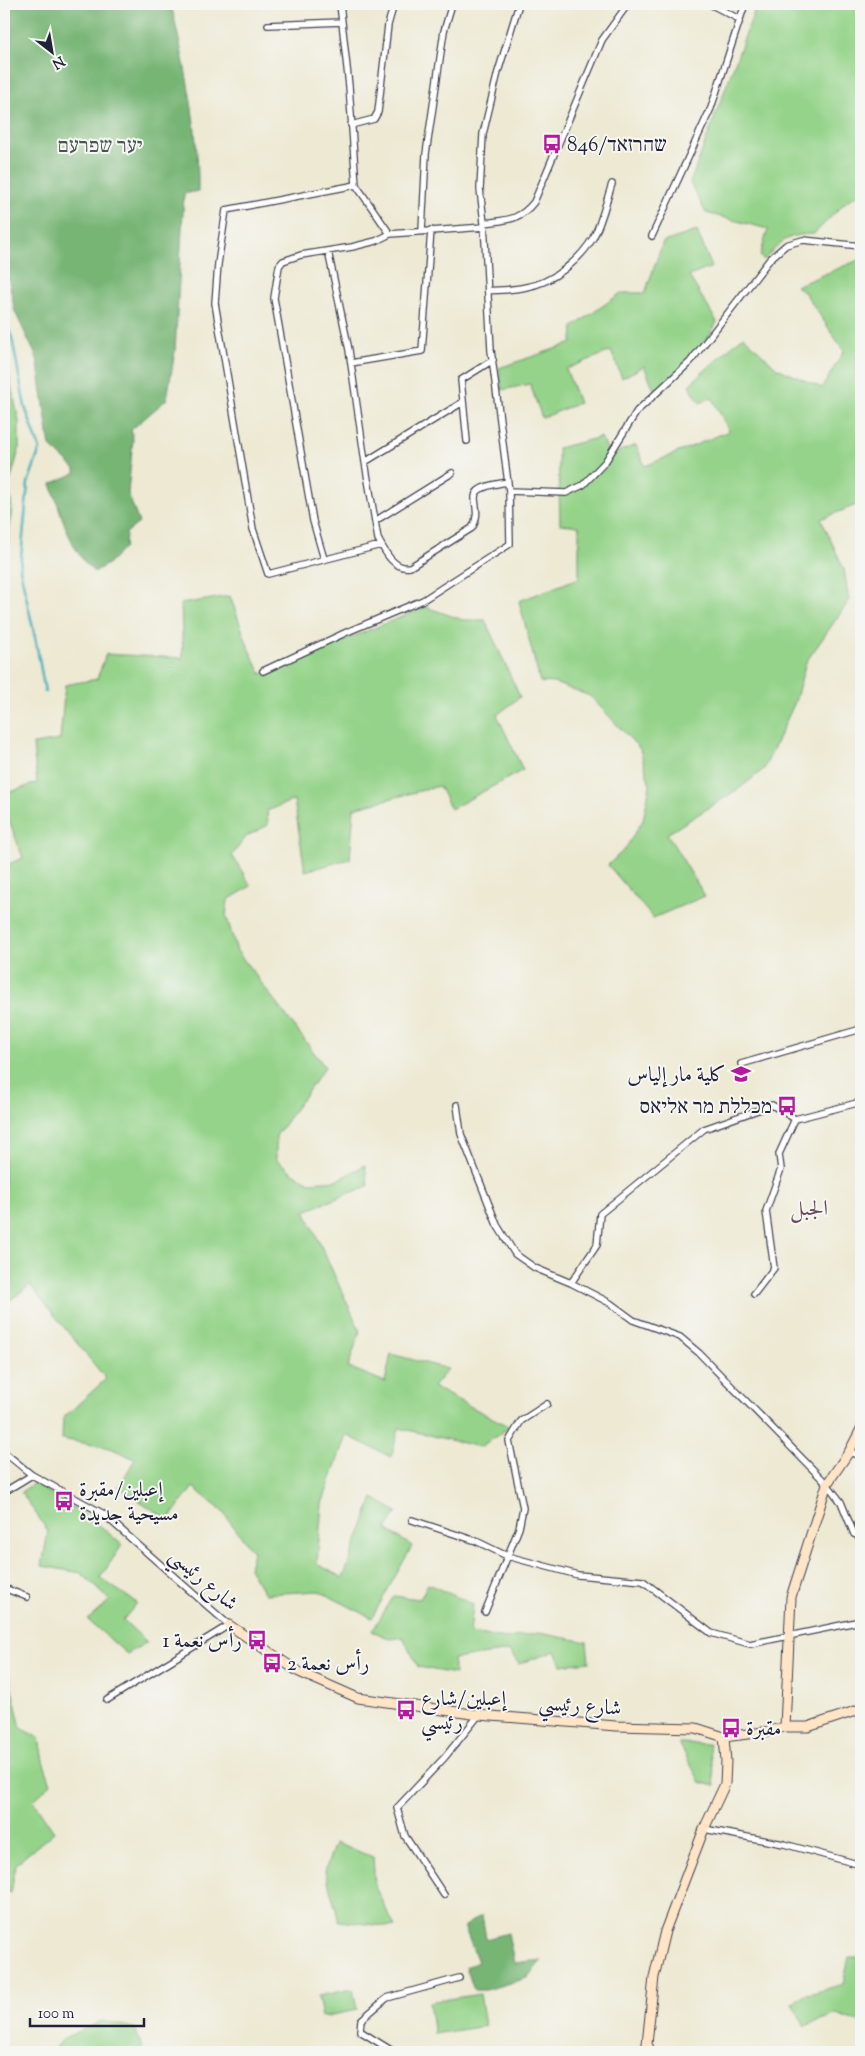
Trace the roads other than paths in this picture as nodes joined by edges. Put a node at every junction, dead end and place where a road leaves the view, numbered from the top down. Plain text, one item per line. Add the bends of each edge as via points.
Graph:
1 (340, 4) edge
2 (394, 4) edge
3 (452, 4) edge
4 (519, 4) edge
5 (628, 4) edge
6 (710, 4) edge
7 (744, 4) edge
8 (739, 19) junction
9 (342, 22) junction
10 (268, 25) dead end
11 (351, 125) junction
12 (612, 184) dead end
13 (356, 185) junction
14 (484, 225) junction
15 (431, 230) junction
16 (422, 231) junction
17 (390, 234) junction
18 (652, 236) dead end
19 (861, 246) edge
20 (328, 251) junction
21 (488, 291) junction
22 (493, 360) junction
23 (351, 363) junction
24 (463, 402) junction
25 (467, 441) dead end
26 (365, 462) junction
27 (452, 473) dead end
28 (508, 482) junction
29 (509, 490) junction
30 (375, 521) junction
31 (381, 545) junction
32 (324, 559) junction
33 (263, 671) dead end
34 (861, 1029) edge
35 (741, 1064) dead end
36 (861, 1102) edge
37 (457, 1105) dead end
38 (795, 1119) junction
39 (571, 1283) junction
40 (754, 1294) dead end
41 (547, 1404) dead end
42 (861, 1429) edge
43 (4, 1452) edge
44 (850, 1452) junction
45 (861, 1456) edge
46 (32, 1475) junction
47 (827, 1484) junction
48 (4, 1492) edge
49 (412, 1520) dead end
50 (861, 1537) edge
51 (507, 1556) junction
52 (4, 1588) edge
53 (27, 1597) dead end
54 (485, 1612) dead end
55 (861, 1621) edge
56 (229, 1625) junction
57 (788, 1636) junction
58 (107, 1700) dead end
59 (861, 1709) edge
60 (479, 1715) junction
61 (785, 1727) junction
62 (724, 1737) junction
63 (704, 1829) junction
64 (861, 1865) edge
65 (444, 1895) dead end
66 (459, 1978) dead end
67 (649, 2048) edge
68 (394, 2052) edge
69 (639, 2052) edge

1 - 9 street
2 - 11 street via 388,25 378,112 374,119
3 - 16 street via 444,31 426,154
4 - 14 street via 483,134 480,189
5 - 14 street via 602,40 534,202 516,218
6 - 8 street
7 - 8 street
8 - 18 street via 711,108
9 - 10 street
9 - 11 street
11 - 13 street
12 - 21 street via 593,237 564,269 527,287
13 - 17 street
13 - 32 street via 226,210 218,264 215,303 218,322 253,529 268,574
14 - 15 street
14 - 21 street
15 - 16 street
15 - 23 street via 422,352
16 - 17 street
17 - 20 street via 360,245
19 - 29 street via 803,240 786,246 765,265 690,362 636,410 605,462 583,485 566,493
20 - 23 street
20 - 32 street via 301,254 283,261 276,276 274,298 313,521
21 - 22 street
22 - 24 street via 460,380
22 - 28 street
23 - 26 street
24 - 25 street
24 - 26 street
26 - 30 street
27 - 30 street
28 - 29 street
28 - 31 street via 478,490 472,528 410,567 399,566
29 - 33 street via 510,544 423,600
30 - 31 street
31 - 32 street
34 - 35 street
36 - 38 street
37 - 39 street via 461,1134 497,1225 514,1254 535,1268
38 - 39 street via 772,1105 704,1129 600,1214 597,1245
38 - 40 street via 779,1154 781,1169 766,1211 774,1268
39 - 47 street via 610,1303 633,1320 680,1337
41 - 51 street via 520,1421 509,1442 523,1508 519,1528
42 - 44 main road
43 - 46 street, شارع رئيسي
44 - 45 street
44 - 47 main road
46 - 48 street
46 - 56 street, شارع رئيسي via 102,1513
47 - 50 street via 841,1502 854,1534
47 - 57 main road via 791,1597
49 - 51 street via 476,1540
51 - 54 street
51 - 57 street via 578,1575 643,1581 711,1633 750,1644
52 - 53 street
55 - 57 street
56 - 58 street
56 - 60 main road, شارع رئيسي via 299,1672 358,1698
57 - 61 main road
59 - 61 main road via 808,1727
60 - 62 main road, شارع رئيسي via 616,1726 696,1728
60 - 65 street via 445,1757 396,1808 405,1836
61 - 62 main road
62 - 63 main road via 725,1784
63 - 64 street via 784,1844
63 - 67 main road via 665,1931 654,1977
66 - 68 street via 387,1998 361,2020 360,2031
67 - 69 street

